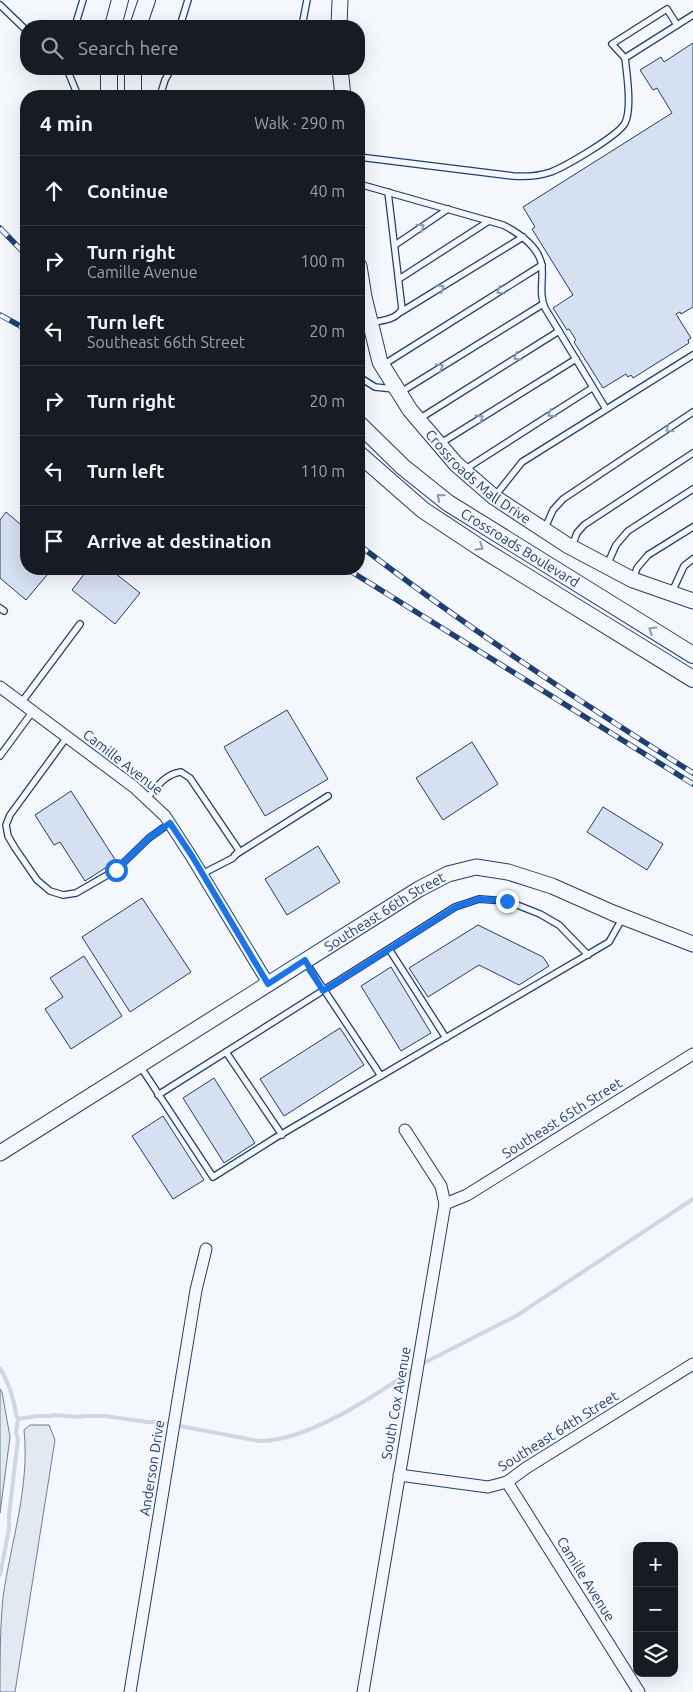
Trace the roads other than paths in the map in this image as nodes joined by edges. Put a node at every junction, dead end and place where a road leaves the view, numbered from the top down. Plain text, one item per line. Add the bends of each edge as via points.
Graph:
1 (83, 0) edge
2 (120, 0) edge
3 (147, 0) edge
4 (188, 0) edge
5 (307, 0) edge
6 (340, 0) edge
7 (0, 5) edge
8 (693, 15) edge
9 (77, 20) edge
10 (115, 20) edge
11 (140, 20) edge
12 (182, 20) edge
13 (303, 20) edge
14 (339, 20) edge
15 (20, 24) edge
16 (678, 25) junction
17 (626, 58) junction
18 (69, 75) edge
19 (109, 75) edge
20 (133, 75) edge
21 (168, 75) edge
22 (341, 75) edge
23 (76, 90) edge
24 (109, 90) edge
25 (133, 90) edge
26 (162, 90) edge
27 (342, 90) edge
28 (365, 158) edge
29 (365, 186) edge
30 (388, 192) junction
31 (448, 209) junction
32 (489, 221) junction
33 (523, 237) junction
34 (394, 244) junction
35 (542, 265) junction
36 (398, 279) junction
37 (543, 304) junction
38 (399, 314) junction
39 (365, 315) edge
40 (559, 331) junction
41 (693, 355) edge
42 (576, 359) junction
43 (382, 365) junction
44 (365, 381) edge
45 (592, 388) junction
46 (398, 391) junction
47 (606, 410) junction
48 (693, 412) edge
49 (418, 420) junction
50 (365, 430) edge
51 (439, 444) junction
52 (693, 453) edge
53 (365, 459) edge
54 (464, 471) junction
55 (693, 489) edge
56 (494, 497) junction
57 (693, 527) edge
58 (544, 530) junction
59 (571, 548) junction
60 (693, 558) edge
61 (607, 566) junction
62 (633, 580) junction
63 (671, 594) junction
64 (693, 601) edge
65 (80, 624) dead end
66 (693, 656) edge
67 (693, 679) edge
68 (0, 687) edge
69 (21, 703) junction
70 (33, 712) junction
71 (67, 737) junction
72 (0, 756) edge
73 (328, 796) dead end
74 (146, 799) junction
75 (170, 823) junction
76 (236, 855) junction
77 (202, 874) junction
78 (623, 917) junction
79 (693, 944) edge
80 (389, 949) junction
81 (588, 955) junction
82 (305, 960) junction
83 (268, 984) junction
84 (323, 991) junction
85 (446, 1038) junction
86 (226, 1052) junction
87 (693, 1054) edge
88 (139, 1065) junction
89 (381, 1076) junction
90 (158, 1095) junction
91 (405, 1130) dead end
92 (282, 1135) junction
93 (0, 1154) edge
94 (446, 1204) junction
95 (206, 1249) dead end
96 (693, 1364) edge
97 (399, 1475) junction
98 (507, 1482) junction
99 (130, 1692) edge
100 (363, 1692) edge
101 (639, 1692) edge

1 - 9 lane
2 - 10 main road
3 - 11 main road
4 - 12 lane
5 - 13 lane
6 - 14 street
7 - 15 lane
8 - 16 lane
16 - 17 lane
16 - 17 lane via 668,9 612,44
17 - 28 lane via 628,108 625,122 613,135 551,172 526,177
18 - 23 lane
19 - 24 main road
20 - 25 main road
21 - 26 lane
22 - 27 street
29 - 30 lane
30 - 31 lane
30 - 34 lane
31 - 32 lane
34 -> 31 lane
32 - 33 lane
32 - 36 lane
33 - 35 lane
38 -> 33 lane
34 - 36 lane
35 - 37 lane
35 -> 43 lane
36 - 38 lane via 402,309
37 - 40 lane
46 -> 37 lane
38 - 39 lane via 393,318
39 - 43 street, Crossroads Mall Drive
40 - 42 lane
40 -> 49 lane
41 - 47 lane
42 - 45 lane
51 -> 42 lane
43 - 46 street, Crossroads Mall Drive
44 - 46 lane via 375,387
45 - 47 lane
45 -> 54 lane
46 - 49 street, Crossroads Mall Drive
47 - 56 lane via 522,462
48 -> 58 lane via 563,499
49 - 51 street, Crossroads Mall Drive
66 -> 50 main road, Crossroads Boulevard via 448,503
51 - 54 street, Crossroads Mall Drive
52 - 59 lane via 584,525
53 -> 67 main road, Crossroads Boulevard via 423,510
54 - 56 street, Crossroads Mall Drive
55 - 61 lane via 628,531 616,546
56 - 58 street, Crossroads Mall Drive
57 - 62 lane via 648,555 637,568
58 - 59 street, Crossroads Mall Drive
59 - 61 street, Crossroads Mall Drive
60 - 63 lane via 684,566
61 - 62 street, Crossroads Mall Drive
62 - 63 street, Crossroads Mall Drive
63 - 64 street, Crossroads Mall Drive
65 - 69 lane
68 - 69 street, Camille Avenue
69 - 70 street, Camille Avenue
70 - 71 street, Camille Avenue
70 - 72 lane
71 - 74 street, Camille Avenue
71 - 75 lane via 6,825 14,848 37,880 50,891 63,895 88,888 116,870
73 - 76 lane
74 - 75 street, Camille Avenue
74 - 76 lane via 166,777 182,772 190,778 238,849
75 - 77 street, Camille Avenue
76 - 77 lane
77 - 83 street, Camille Avenue
78 - 79 street, Southeast 66th Street
78 - 81 lane via 609,942
78 - 82 street, Southeast 66th Street via 552,886 508,872 476,867 448,874 419,889
80 - 81 lane via 456,907 479,899 507,901 540,914 559,925
80 - 84 lane
80 - 85 lane
81 - 85 lane
82 - 83 street, Southeast 66th Street
82 - 84 lane
83 - 88 street, Southeast 66th Street
84 - 86 lane
84 - 89 lane
85 - 89 lane
86 - 90 lane
86 - 92 lane
87 - 94 street, Southeast 65th Street via 468,1195
88 - 90 lane
88 - 93 street, Southeast 66th Street
89 - 92 lane
90 - 92 lane via 213,1177
91 - 94 street, South Cox Avenue via 441,1186
94 - 97 street, South Cox Avenue
95 - 99 street, Anderson Drive via 196,1290
96 - 98 street, Southeast 64th Street
97 - 98 street, Southeast 64th Street via 488,1487
97 - 100 street, South Cox Avenue
98 - 101 street, Camille Avenue

